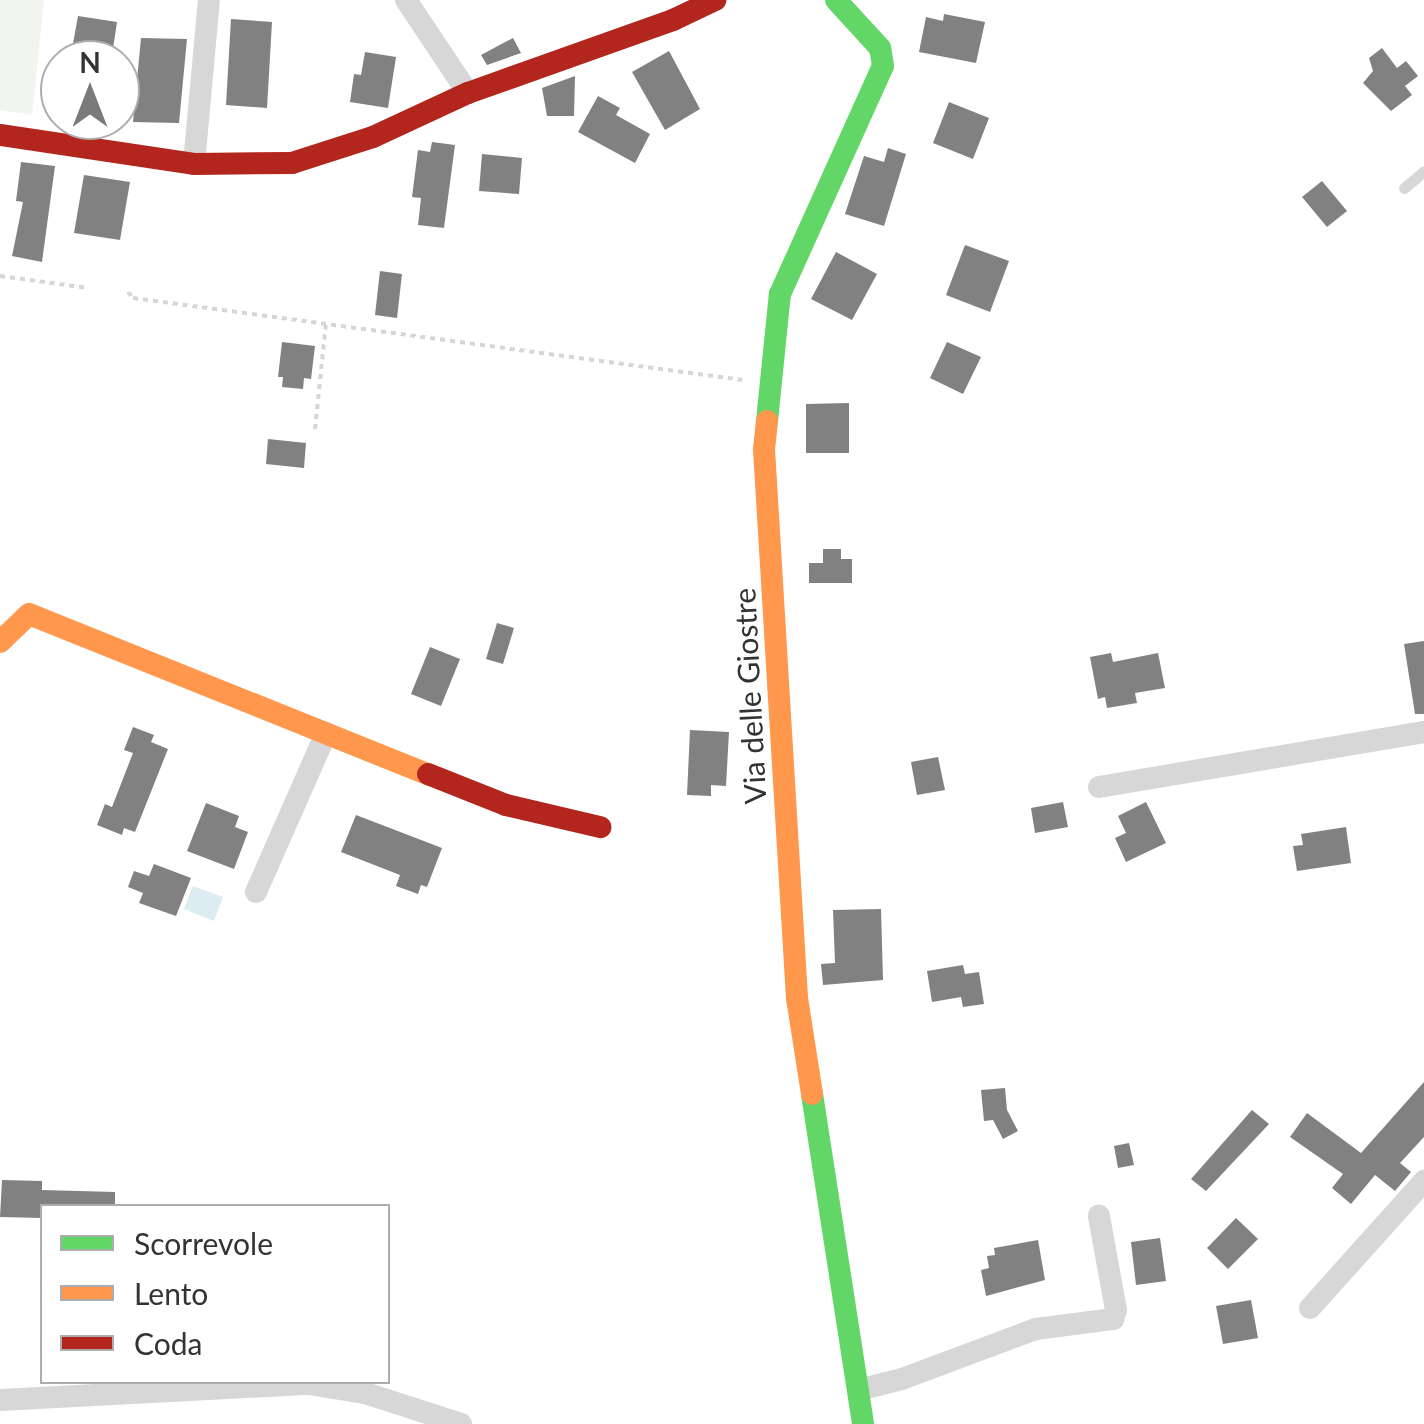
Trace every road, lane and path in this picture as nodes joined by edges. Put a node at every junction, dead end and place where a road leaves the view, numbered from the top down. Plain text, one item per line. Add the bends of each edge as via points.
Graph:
1 (209, 0) edge
2 (406, 0) edge
3 (715, 0) edge
4 (836, 0) edge
5 (468, 92) junction
6 (0, 135) edge
7 (194, 164) junction
8 (1424, 172) edge
9 (1404, 188) dead end
10 (0, 276) edge
11 (88, 288) dead end
12 (128, 292) dead end
13 (326, 323) junction
14 (768, 383) junction
15 (314, 429) dead end
16 (0, 642) edge
17 (1424, 732) edge
18 (326, 733) junction
19 (1099, 787) dead end
20 (600, 827) dead end
21 (256, 892) dead end
22 (1424, 1181) edge
23 (1099, 1216) dead end
24 (1310, 1308) dead end
25 (858, 1390) junction
26 (0, 1400) edge
27 (461, 1424) edge
28 (863, 1424) edge

1 - 7 street
2 - 5 street
3 - 5 street
4 - 14 street, Via delle Giostre via 880,48 882,70 784,282
5 - 7 street via 309,159
6 - 7 street
8 - 9 lane
10 - 11 path
12 - 13 path via 133,298
13 - 14 path
13 - 15 path
14 - 25 street, Via delle Giostre via 765,484 793,962
16 - 18 street via 29,614
17 - 19 street
18 - 20 street via 506,804
18 - 21 street
22 - 24 street
23 - 25 street via 1113,1319 1036,1329
25 - 28 street, Via delle Giostre
26 - 27 street via 309,1384 365,1393

